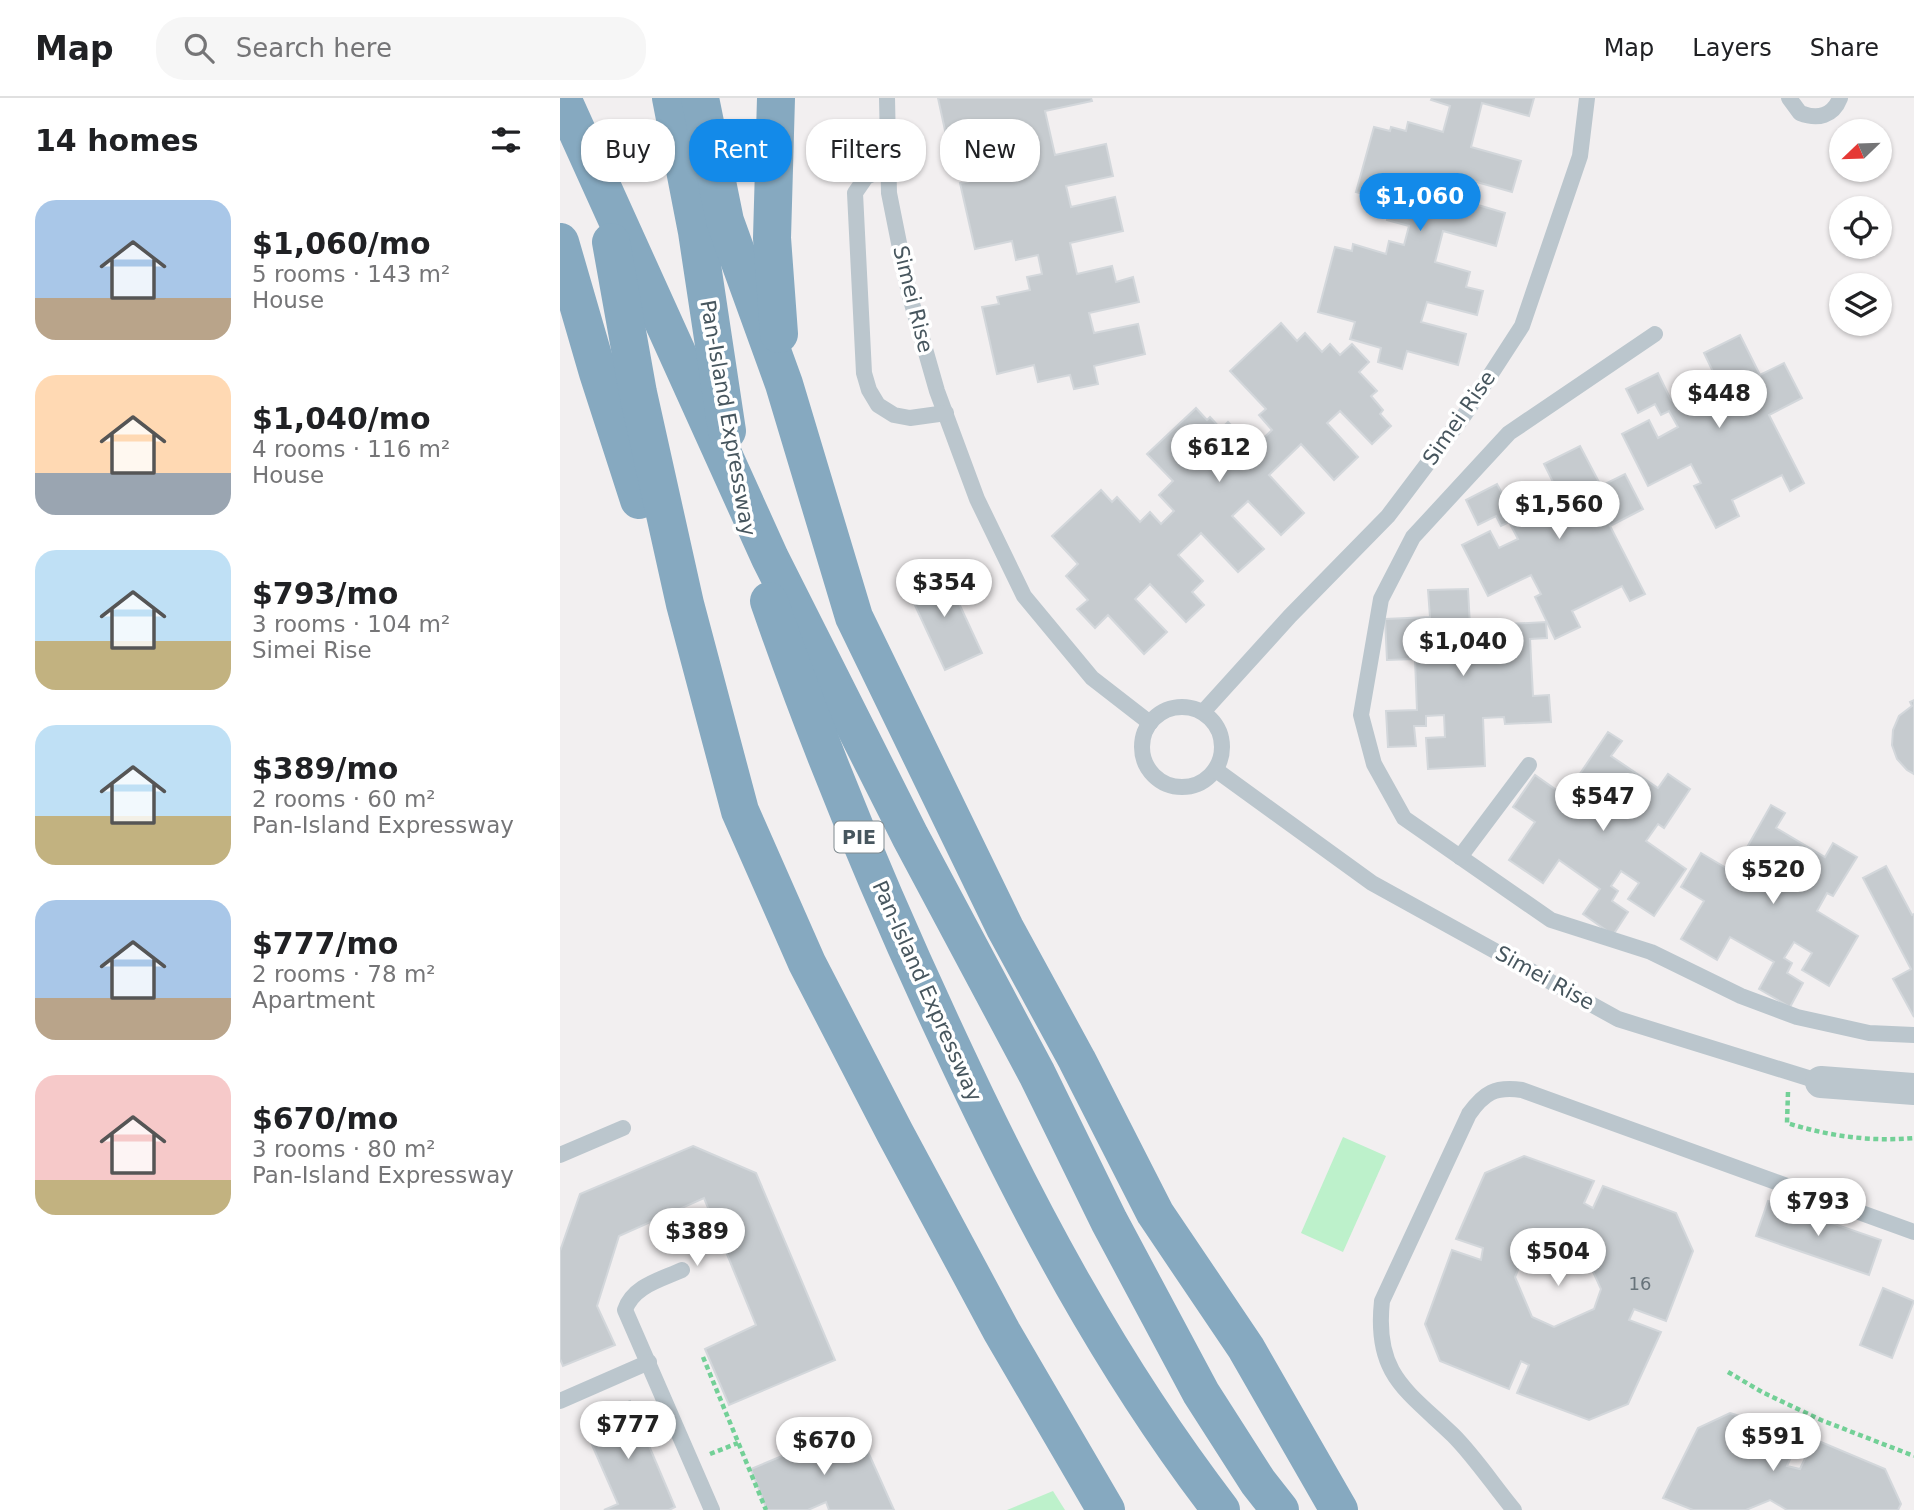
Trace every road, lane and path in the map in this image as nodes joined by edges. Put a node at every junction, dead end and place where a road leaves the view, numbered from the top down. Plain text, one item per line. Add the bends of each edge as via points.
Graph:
1 (562, 98) edge
2 (588, 98) edge
3 (671, 98) edge
4 (700, 98) edge
5 (776, 98) edge
6 (887, 98) edge
7 (1587, 98) edge
8 (1789, 98) edge
9 (1840, 98) edge
10 (887, 119) edge
11 (863, 182) edge
12 (889, 182) edge
13 (560, 242) edge
14 (1655, 334) dead end
15 (783, 384) junction
16 (946, 413) junction
17 (685, 604) junction
18 (1203, 712) junction
19 (1150, 723) junction
20 (1529, 765) dead end
21 (1216, 770) junction
22 (1460, 857) junction
23 (1914, 1035) edge
24 (1789, 1072) junction
25 (1821, 1082) joint
26 (1914, 1089) edge
27 (623, 1128) dead end
28 (1914, 1138) edge
29 (560, 1155) edge
30 (1914, 1232) edge
31 (682, 1270) dead end
32 (1246, 1348) junction
33 (704, 1357) dead end
34 (649, 1362) junction
35 (1728, 1372) dead end
36 (560, 1401) edge
37 (1914, 1456) edge
38 (712, 1510) edge
39 (766, 1510) edge
40 (1106, 1510) edge
41 (1221, 1510) edge
42 (1280, 1510) edge
43 (1302, 1510) edge
44 (1339, 1510) edge
45 (1514, 1510) edge

1 - 42 highway via 770,558 910,836 1201,1393
2 - 17 highway via 638,393
3 - 41 highway, Pan-Island Expressway / PIE via 697,232 741,518 806,707 923,986 1003,1157 1084,1307 1134,1388
4 - 15 highway via 724,220
5 - 15 highway via 772,238
6 - 10 lane, Simei Rise
7 - 18 lane, Simei Rise via 1580,156 1522,326 1465,414 1388,516
8 - 9 lane via 1800,113 1818,117 1834,109
11 - 16 lane via 855,193 864,373 878,405 894,415 910,418
12 - 16 lane, Simei Rise via 909,293
13 - 17 highway via 639,500 674,590
14 - 22 lane via 1509,433 1413,537 1381,599 1361,715 1374,764 1404,818
15 - 32 highway via 854,617 1005,928 1155,1213
16 - 19 lane, Simei Rise via 977,499 1024,596 1091,678
17 - 40 highway via 740,811 807,962 1002,1332
18 - 19 lane via 1174,707
18 - 21 lane via 1222,738
19 - 21 lane via 1142,754 1158,781 1189,788
20 - 22 lane
21 - 24 lane, Simei Rise via 1371,883 1618,1019
22 - 23 lane via 1551,920 1651,952 1741,996 1797,1017 1869,1032
24 - 25 lane, Simei Rise
24 - 28 path via 1787,1124 1824,1135
25 - 26 street, Simei Rise
27 - 29 lane
30 - 45 lane via 1522,1090 1494,1090 1481,1097 1382,1301 1379,1332 1392,1375 1454,1436
31 - 34 lane via 637,1291 625,1310
32 - 43 highway
32 - 44 highway
33 - 39 path
34 - 36 lane
34 - 38 lane
35 - 37 path via 1821,1420

